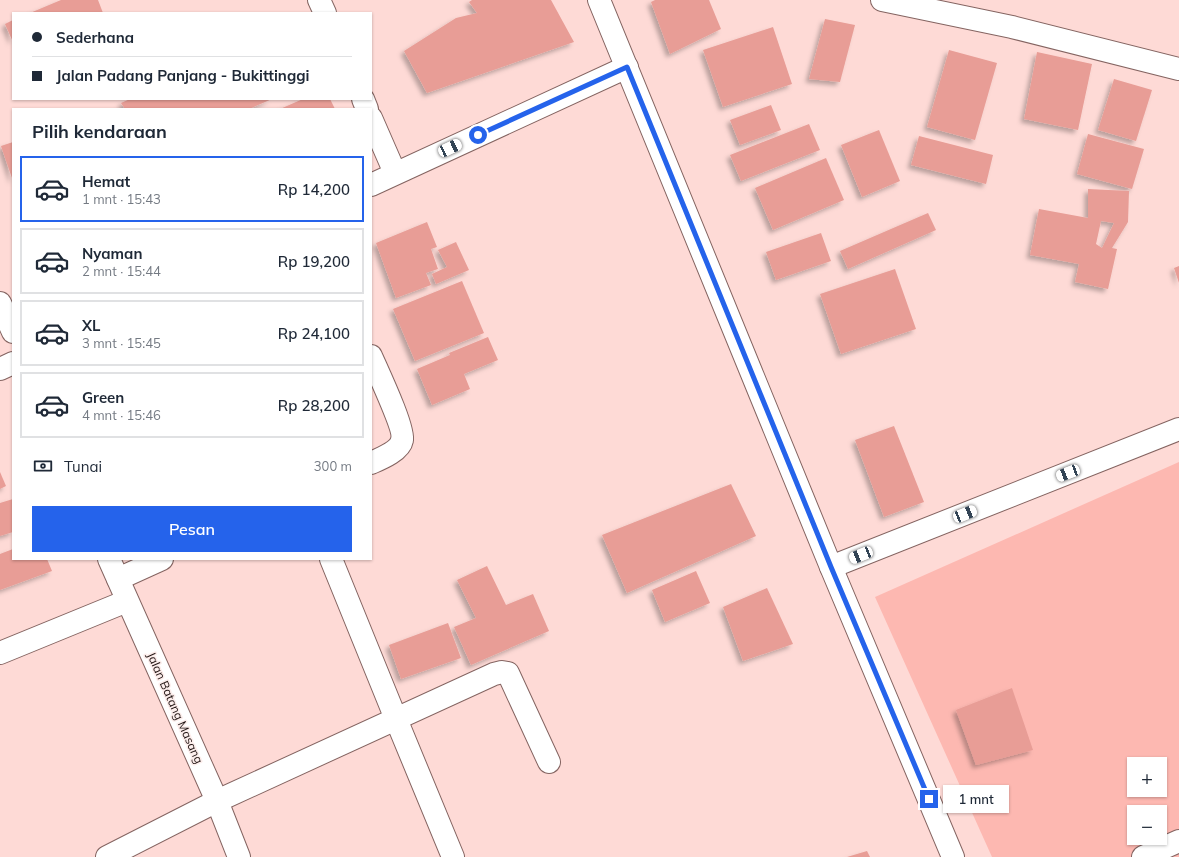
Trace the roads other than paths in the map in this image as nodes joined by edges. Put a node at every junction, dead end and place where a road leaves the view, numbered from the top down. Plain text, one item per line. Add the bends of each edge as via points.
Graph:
1 (319, 0) edge
2 (599, 0) edge
3 (882, 0) edge
4 (325, 12) edge
5 (627, 67) junction
6 (1179, 69) edge
7 (372, 120) edge
8 (395, 173) junction
9 (372, 184) edge
10 (0, 303) edge
11 (12, 330) edge
12 (372, 358) edge
13 (12, 363) edge
14 (0, 369) edge
15 (1179, 430) edge
16 (372, 463) edge
17 (110, 560) edge
18 (160, 560) edge
19 (331, 560) edge
20 (831, 567) junction
21 (118, 579) junction
22 (127, 601) junction
23 (0, 653) edge
24 (396, 719) junction
25 (549, 762) dead end
26 (217, 801) junction
27 (1179, 841) edge
28 (107, 857) edge
29 (239, 857) edge
30 (453, 857) edge
31 (953, 857) edge
32 (1143, 857) edge

1 - 4 main road
2 - 5 main road
3 - 6 main road via 1012,27
5 - 8 main road
5 - 20 main road
7 - 8 main road
8 - 9 main road
10 - 11 main road
12 - 16 main road via 402,430 402,440 397,449
13 - 14 main road
15 - 20 main road
17 - 21 main road, Jalan Batang Masang
18 - 21 main road
19 - 24 main road
20 - 31 main road
21 - 22 main road, Jalan Batang Masang
22 - 23 main road
22 - 26 main road, Jalan Batang Masang
24 - 25 main road via 494,674 508,673
24 - 26 main road
24 - 30 main road
26 - 28 main road
26 - 29 main road, Jalan Batang Masang
27 - 32 main road

